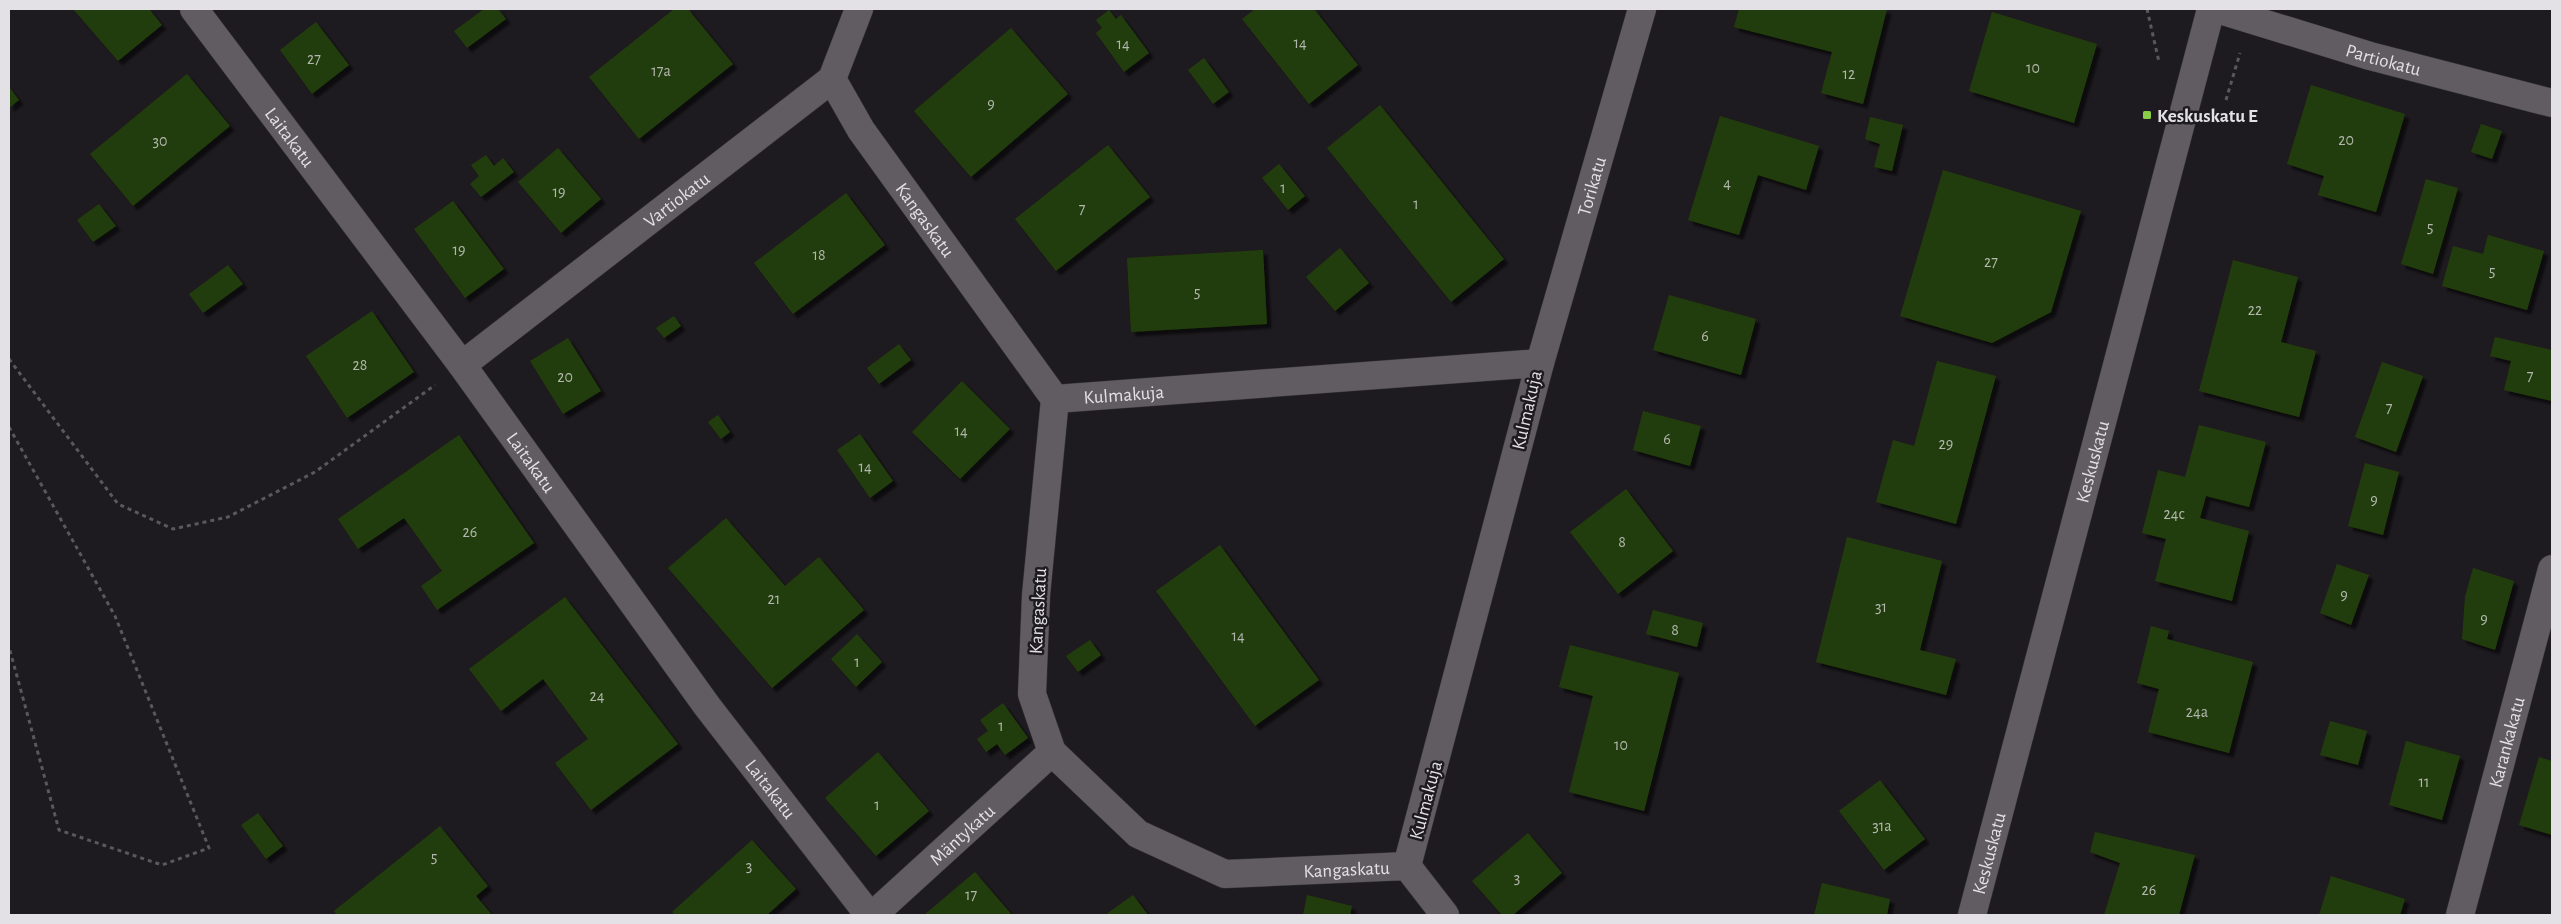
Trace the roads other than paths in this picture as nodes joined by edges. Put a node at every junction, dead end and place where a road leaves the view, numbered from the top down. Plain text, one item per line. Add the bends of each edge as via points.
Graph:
1 (194, 9) edge
2 (859, 9) edge
3 (1642, 9) edge
4 (2211, 9) edge
5 (2217, 9) edge
6 (832, 79) junction
7 (2552, 103) edge
8 (1540, 363) junction
9 (462, 364) junction
10 (1055, 399) junction
11 (2552, 569) edge
12 (1052, 752) junction
13 (1407, 866) junction
14 (871, 915) edge
15 (1445, 915) edge
16 (1972, 915) edge
17 (2460, 915) edge

1 - 9 street, Laitakatu
2 - 6 street
3 - 8 street, Torikatu
4 - 16 street, Keskuskatu
5 - 7 street, Partiokatu via 2370,56
6 - 9 street, Vartiokatu
6 - 10 street, Kangaskatu via 861,130
8 - 10 street, Kulmakuja
8 - 13 street, Kulmakuja
9 - 14 street, Laitakatu via 707,706
10 - 12 street, Kangaskatu via 1036,595 1032,694
11 - 17 street, Karankakatu
12 - 13 street, Kangaskatu via 1138,834 1225,874
12 - 14 street, Mäntykatu
13 - 15 street, Kangaskatu

